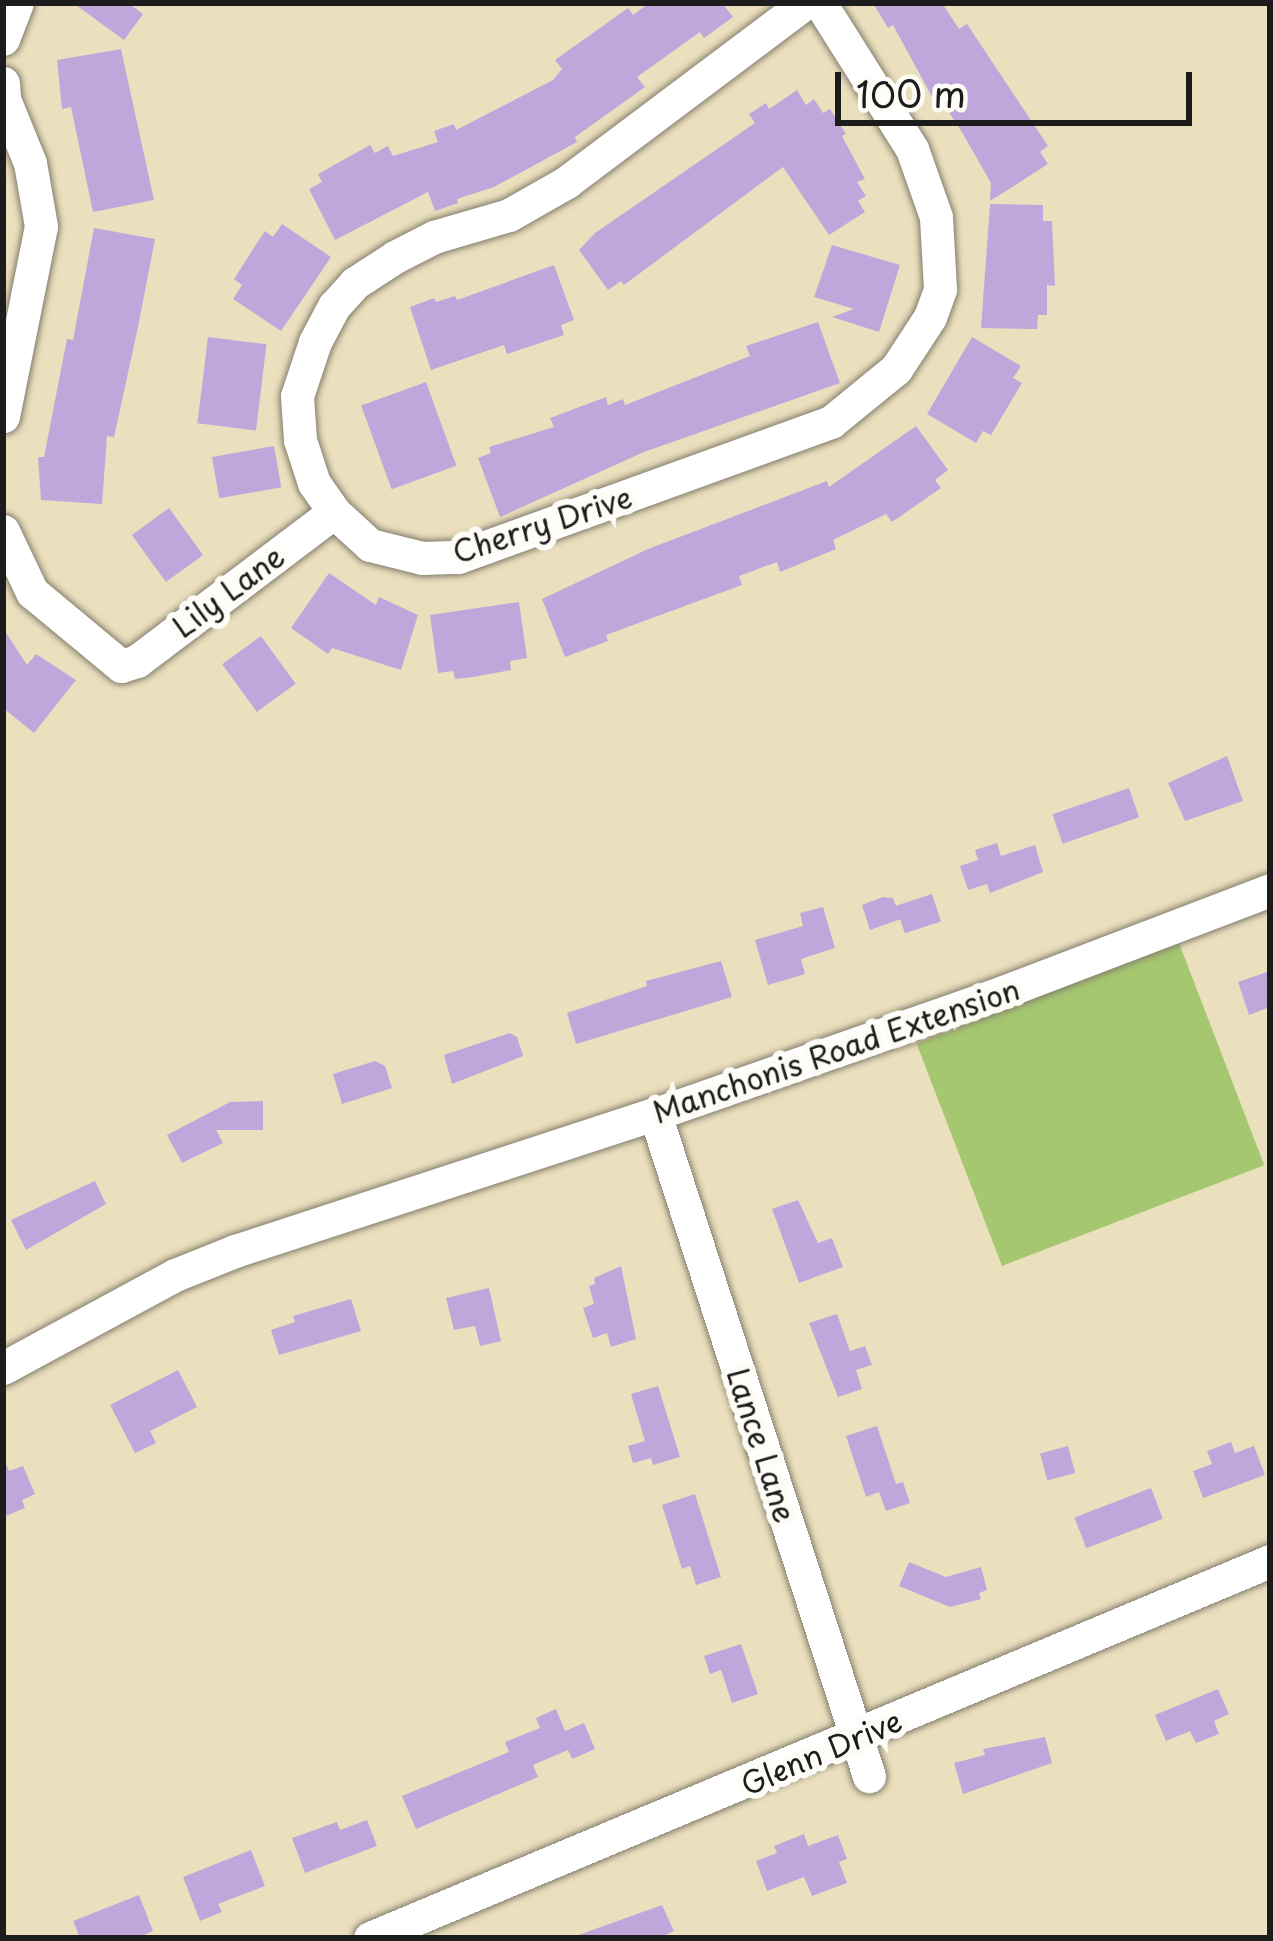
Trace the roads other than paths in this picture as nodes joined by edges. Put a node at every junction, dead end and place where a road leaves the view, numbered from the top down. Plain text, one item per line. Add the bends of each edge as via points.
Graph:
1 (16, 3) edge
2 (805, 3) edge
3 (820, 3) edge
4 (3, 39) edge
5 (3, 83) edge
6 (3, 416) edge
7 (334, 512) junction
8 (3, 531) edge
9 (1270, 890) edge
10 (655, 1114) junction
11 (3, 1368) edge
12 (1270, 1561) edge
13 (857, 1737) junction
14 (869, 1776) dead end
15 (370, 1938) edge

1 - 4 street
2 - 7 street, Cherry Drive via 567,182 508,215 434,236 355,283 315,342 297,396 300,440
3 - 7 street, Cherry Drive via 912,149 936,217 940,289 896,369 831,422 458,557 370,545
5 - 6 street via 41,226
7 - 8 street, Lily Lane via 121,666 32,592
9 - 10 street, Manchonis Road Extension
10 - 11 street, Manchonis Road Extension via 175,1275
10 - 13 street, Lance Lane
12 - 13 street, Glenn Drive
13 - 14 street, Lance Lane
13 - 15 street, Glenn Drive

